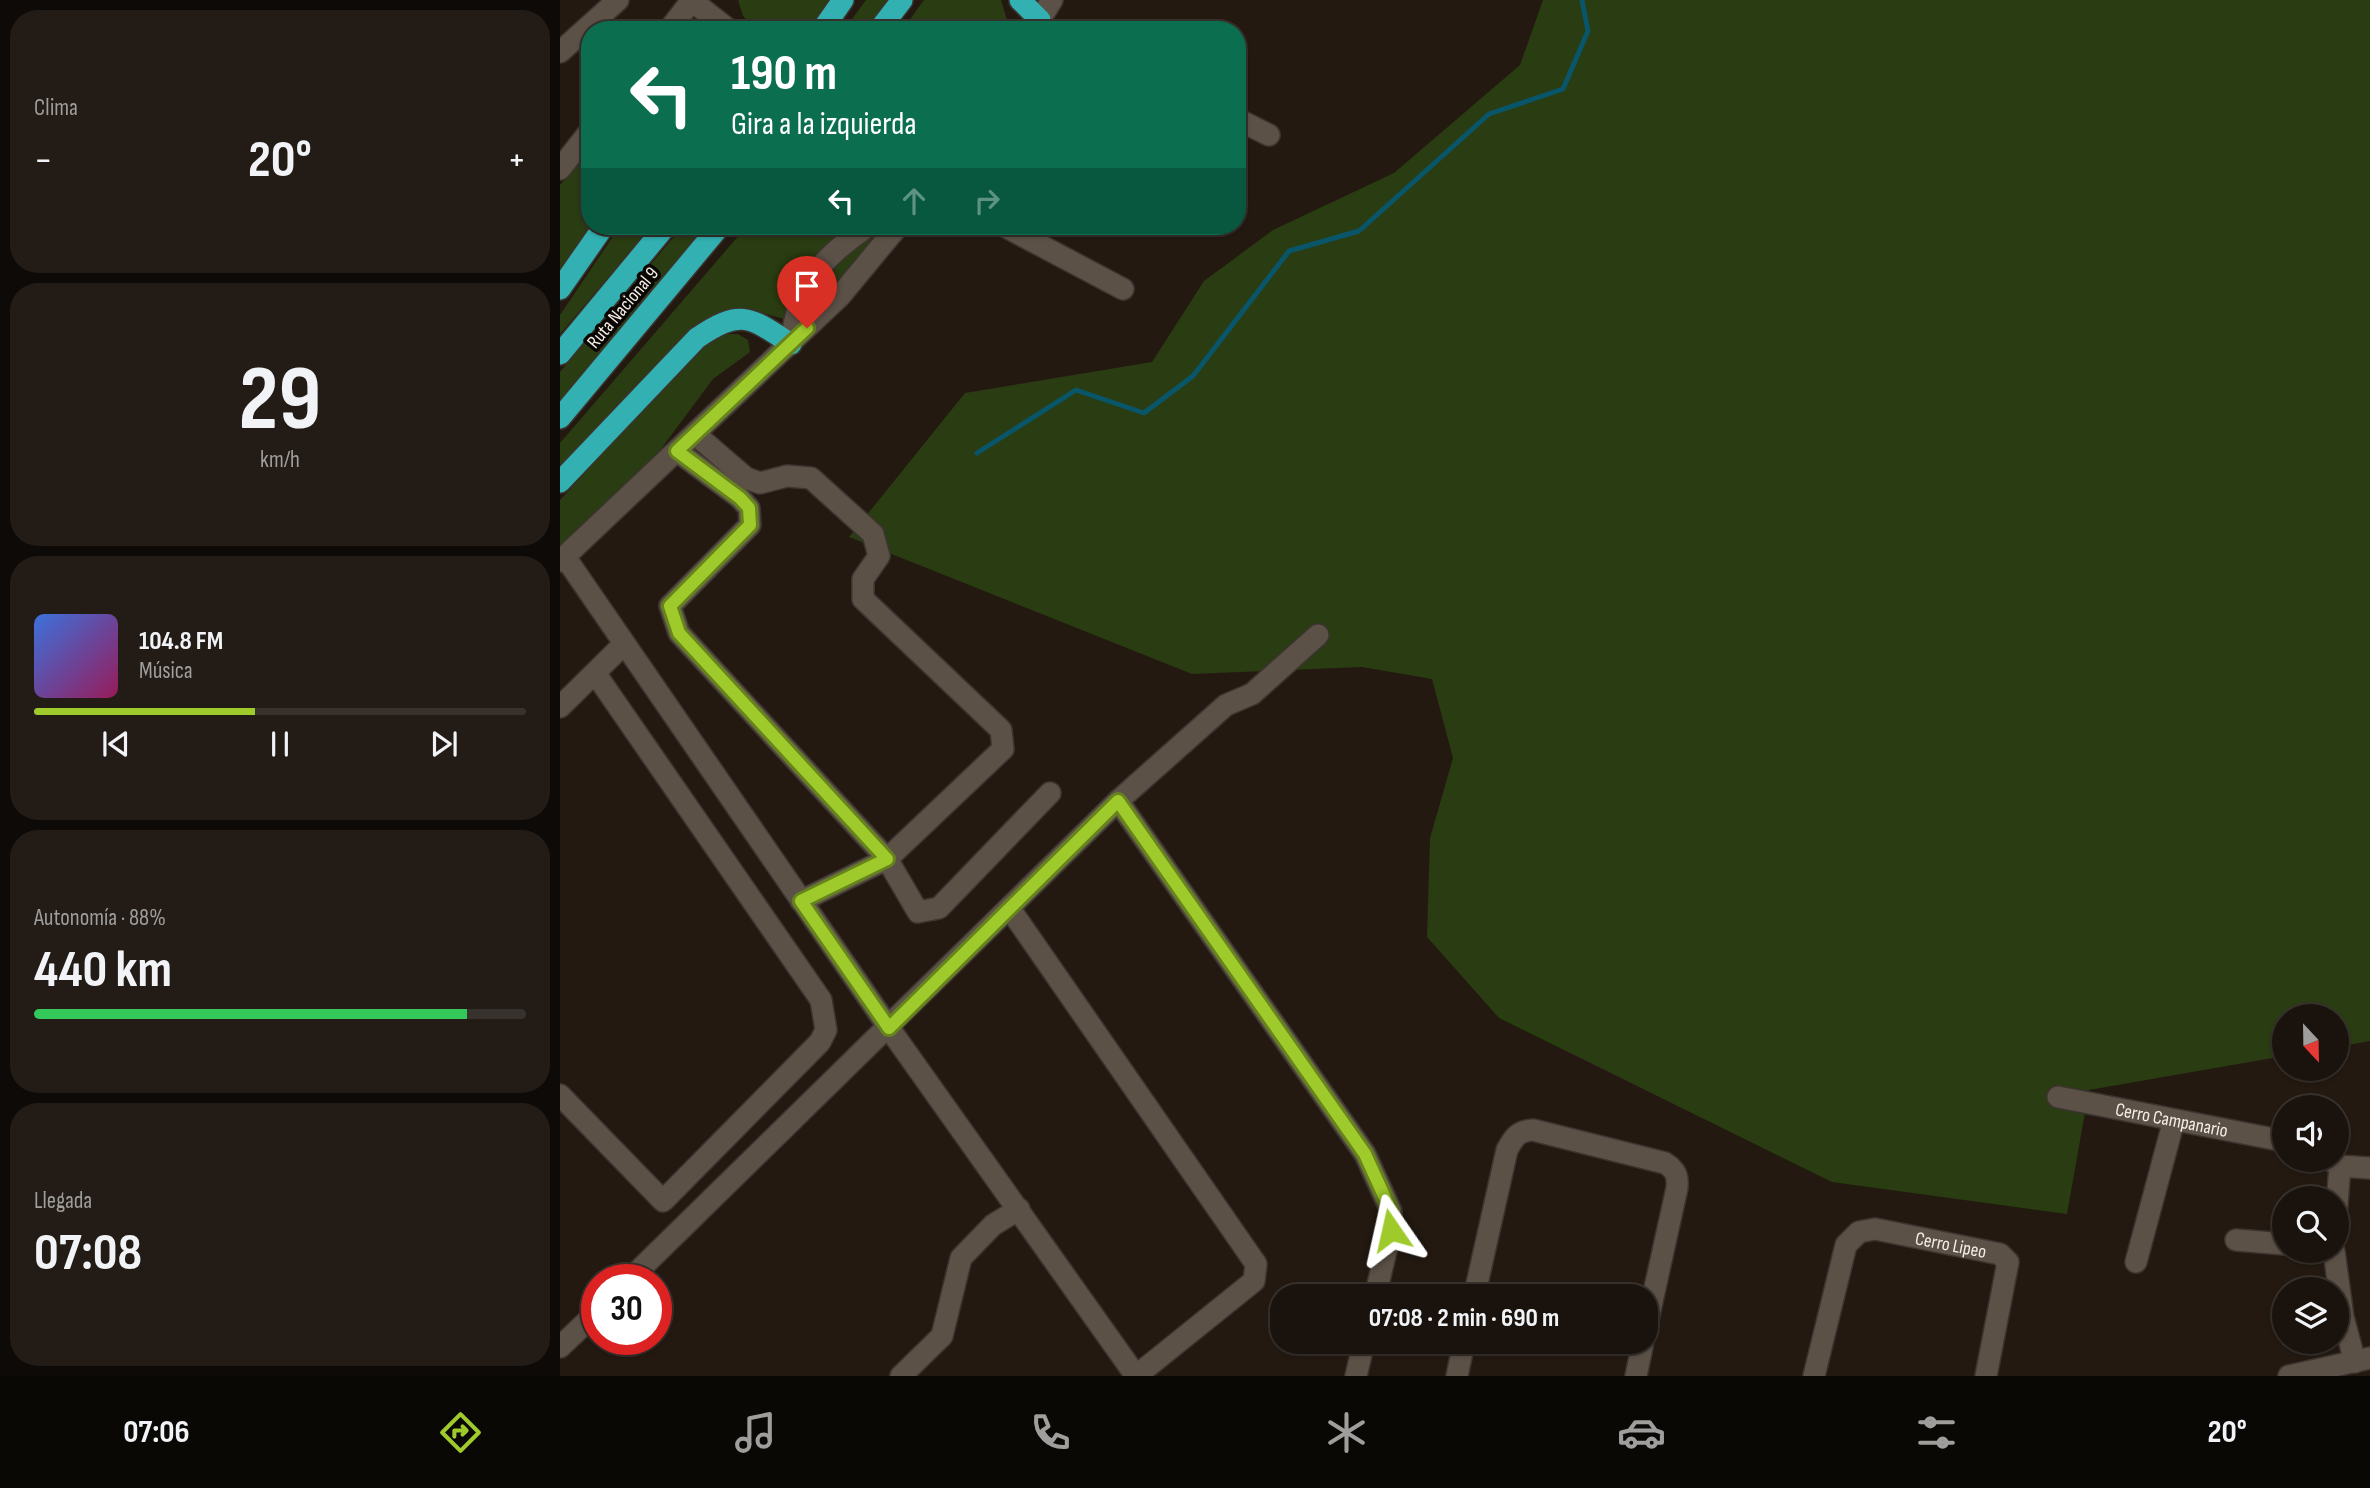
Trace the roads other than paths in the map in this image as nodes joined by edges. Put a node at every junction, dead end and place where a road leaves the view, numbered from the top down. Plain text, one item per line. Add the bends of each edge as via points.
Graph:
1 (618, 0) edge
2 (692, 0) edge
3 (843, 0) edge
4 (902, 0) edge
5 (1020, 0) edge
6 (1052, 0) edge
7 (594, 21) edge
8 (675, 21) edge
9 (718, 21) edge
10 (828, 21) edge
11 (886, 21) edge
12 (1039, 21) edge
13 (1046, 21) edge
14 (581, 33) edge
15 (560, 51) edge
16 (1246, 124) edge
17 (1269, 135) dead end
18 (581, 142) edge
19 (560, 169) edge
20 (598, 235) edge
21 (659, 235) edge
22 (712, 235) edge
23 (855, 235) edge
24 (891, 235) edge
25 (1021, 235) edge
26 (560, 289) edge
27 (1123, 289) dead end
28 (791, 344) junction
29 (560, 354) edge
30 (560, 418) edge
31 (695, 435) junction
32 (677, 451) junction
33 (560, 482) edge
34 (562, 559) edge
35 (1318, 635) dead end
36 (623, 645) junction
37 (595, 673) junction
38 (560, 707) edge
39 (1049, 793) dead end
40 (1118, 801) junction
41 (887, 859) junction
42 (801, 901) junction
43 (1010, 909) junction
44 (889, 1028) junction
45 (560, 1095) edge
46 (2058, 1097) dead end
47 (2174, 1120) junction
48 (2272, 1139) edge
49 (2349, 1165) edge
50 (2370, 1168) edge
51 (1019, 1209) junction
52 (2236, 1240) dead end
53 (2272, 1243) edge
54 (2136, 1262) dead end
55 (2336, 1263) edge
56 (645, 1264) edge
57 (1378, 1284) edge
58 (1477, 1284) edge
59 (1656, 1284) edge
60 (581, 1328) edge
61 (560, 1348) edge
62 (1361, 1354) edge
63 (1462, 1354) edge
64 (1641, 1354) edge
65 (2362, 1360) edge
66 (901, 1376) edge
67 (1136, 1376) edge
68 (1356, 1376) edge
69 (1457, 1376) edge
70 (1636, 1376) edge
71 (1814, 1376) edge
72 (1986, 1376) edge
73 (2289, 1376) edge

1 - 7 street
2 - 8 street
2 - 9 street
3 - 10 highway
4 - 11 highway
5 - 12 highway
6 - 13 street
14 - 15 street
16 - 17 street
18 - 19 street
20 - 26 highway
21 - 29 highway, Ruta Nacional 9
22 - 30 highway, Ruta Nacional 9
23 - 28 street via 810,279 794,311
24 - 28 street via 869,265
25 - 27 street
28 - 31 street
28 - 33 highway via 753,320 719,323 697,338
31 - 32 street
31 - 41 street via 746,478 760,483 787,476 811,478 873,534 879,556 863,579 863,599 1001,730 1003,749
32 - 34 street
32 - 41 street via 740,498 749,508 750,525 670,606 679,633
34 - 36 street
35 - 40 street via 1252,694 1226,705
36 - 37 street
36 - 42 street
37 - 38 street
37 - 45 street via 821,1000 826,1030 820,1042 663,1201
39 - 41 street via 939,908 918,912
40 - 43 street
40 - 57 street via 1365,1154 1391,1211
41 - 42 street
42 - 44 street
43 - 44 street
43 - 67 street via 1256,1264 1254,1281
44 - 51 street
44 - 56 street
46 - 47 street, Cerro Campanario
47 - 48 street, Cerro Campanario
47 - 54 street
49 - 50 street
51 - 66 street via 993,1226 961,1258 942,1336
51 - 67 street
52 - 53 street
55 - 65 street via 2343,1317
58 - 59 street via 1507,1150 1514,1137 1533,1130 1665,1163 1673,1169 1677,1188
60 - 61 street
62 - 68 street
63 - 69 street
64 - 70 street
65 - 73 street
71 - 72 street, Cerro Lipeo via 1839,1261 1859,1232 1875,1228 2000,1254 2008,1262

